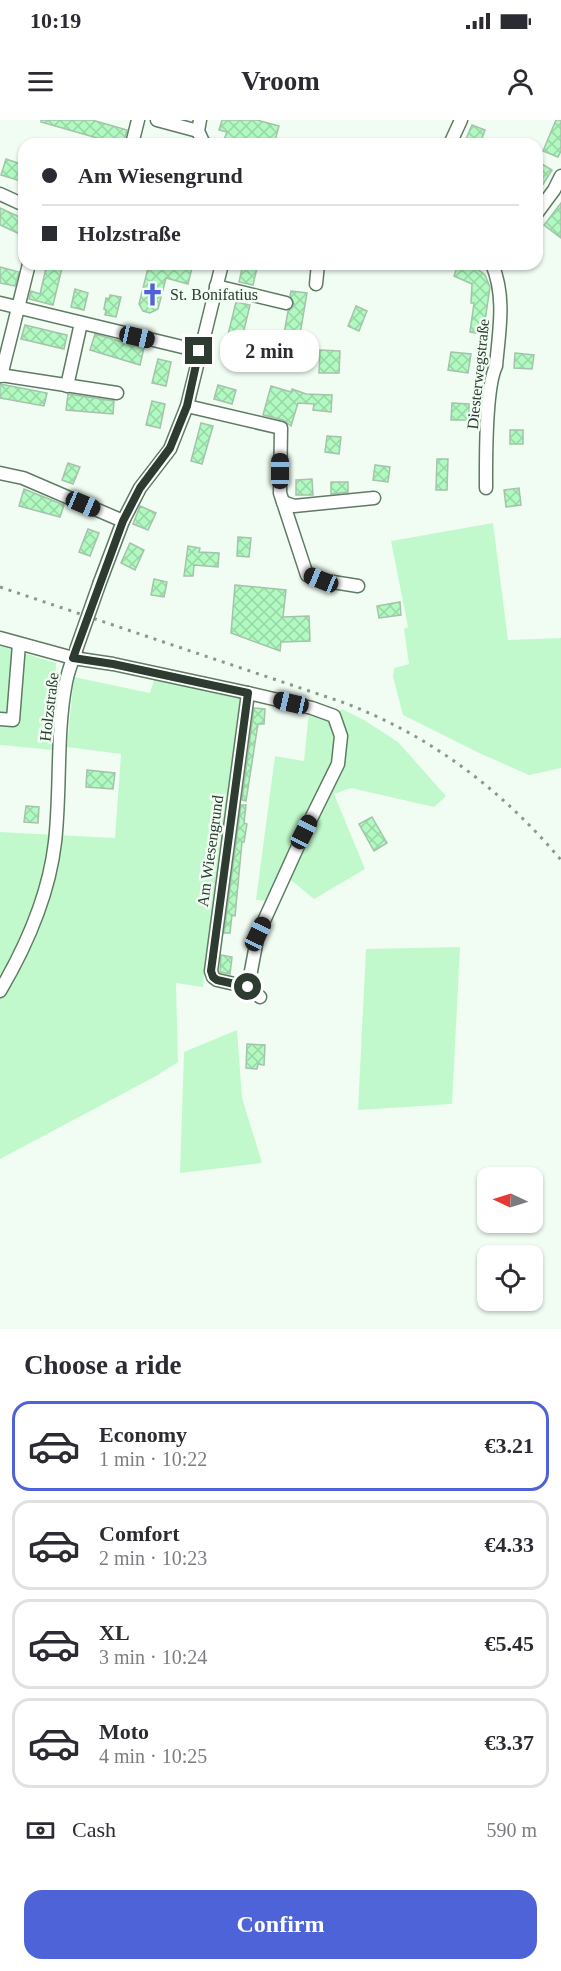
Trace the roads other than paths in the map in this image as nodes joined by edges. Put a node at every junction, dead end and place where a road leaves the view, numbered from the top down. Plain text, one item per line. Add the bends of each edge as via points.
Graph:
1 (138, 120) edge
2 (157, 120) edge
3 (461, 120) edge
4 (199, 126) edge
5 (134, 138) edge
6 (453, 138) edge
7 (561, 176) edge
8 (0, 194) edge
9 (18, 202) edge
10 (543, 205) edge
11 (27, 270) edge
12 (220, 270) edge
13 (317, 270) edge
14 (494, 270) edge
15 (316, 284) dead end
16 (216, 286) junction
17 (0, 303) edge
18 (286, 303) dead end
19 (17, 307) junction
20 (81, 323) junction
21 (199, 351) junction
22 (0, 376) edge
23 (67, 386) junction
24 (117, 393) dead end
25 (187, 406) junction
26 (0, 472) edge
27 (486, 488) dead end
28 (374, 498) dead end
29 (283, 502) junction
30 (123, 521) junction
31 (358, 586) dead end
32 (0, 638) edge
33 (19, 644) junction
34 (75, 654) junction
35 (248, 693) junction
36 (0, 719) edge
37 (248, 987) junction
38 (0, 991) edge
39 (260, 997) dead end

1 - 5 street
2 - 4 street
3 - 6 street
7 - 10 street
8 - 9 street
11 - 19 street
12 - 16 street, Holzstraße
13 - 15 street
14 - 27 street, Diesterwegstraße via 501,301 489,408
16 - 18 street
16 - 21 street, Holzstraße
17 - 19 street
19 - 20 street
19 - 22 street
20 - 21 street
20 - 23 street
21 - 25 street, Holzstraße
22 - 23 street
23 - 24 street
25 - 29 street via 281,428
25 - 30 street, Holzstraße via 170,448 140,488
26 - 30 street
28 - 29 street via 294,506
29 - 31 street via 307,574
30 - 34 street, Holzstraße, bridge
32 - 33 street
33 - 34 street
33 - 36 street via 13,720
34 - 35 street
34 - 38 street, Holzstraße via 65,692 55,842 47,887 30,934
35 - 37 street, Am Wiesengrund via 211,971 217,980
35 - 37 street via 334,716 341,736 338,764 258,934
37 - 39 street, Am Wiesengrund

